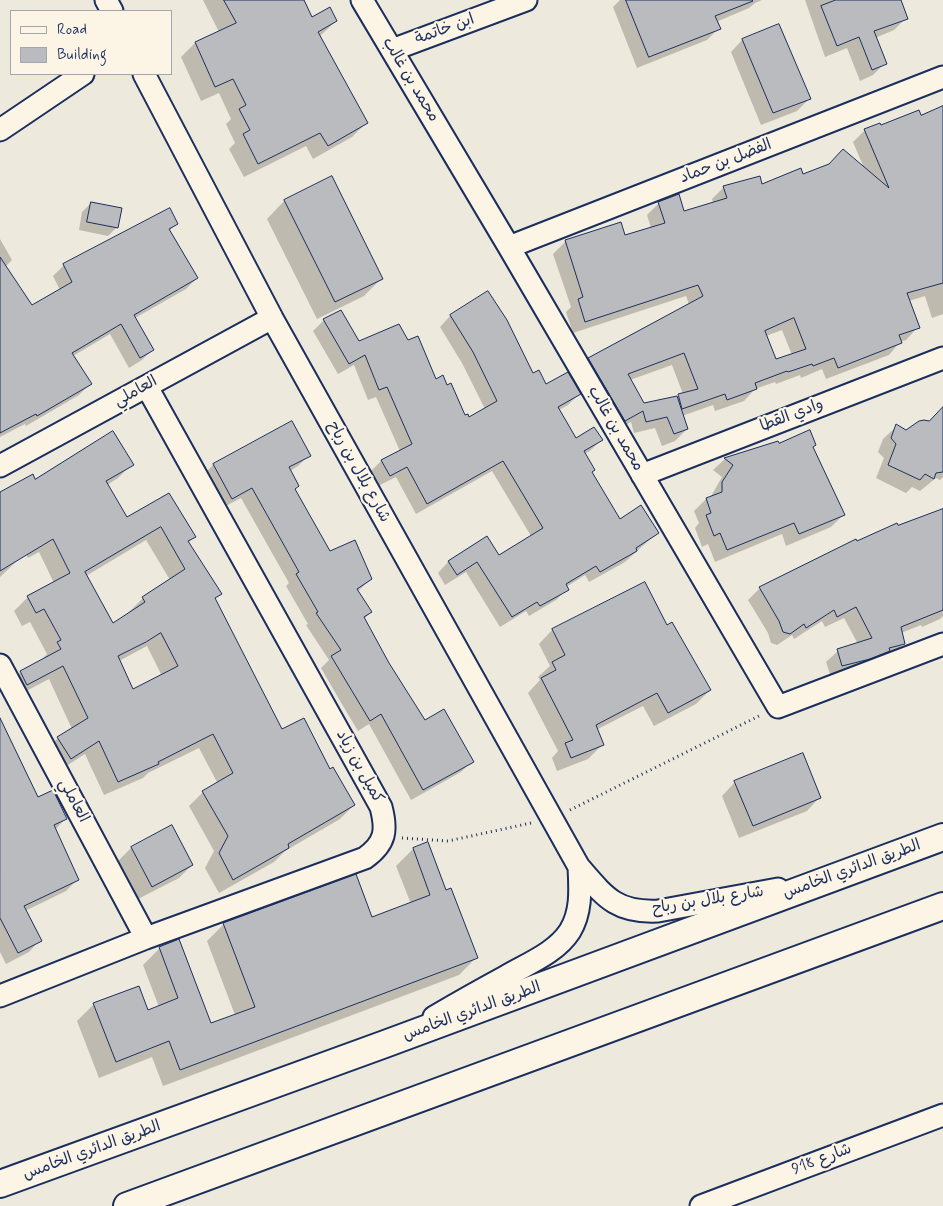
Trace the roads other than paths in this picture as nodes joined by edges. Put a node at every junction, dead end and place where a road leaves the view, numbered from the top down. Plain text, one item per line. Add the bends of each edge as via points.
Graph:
1 (362, 0) edge
2 (526, 0) edge
3 (392, 50) junction
4 (82, 75) edge
5 (145, 75) edge
6 (943, 77) edge
7 (0, 130) edge
8 (509, 247) junction
9 (272, 318) junction
10 (943, 358) edge
11 (147, 387) junction
12 (0, 466) edge
13 (642, 475) junction
14 (943, 644) edge
15 (0, 665) edge
16 (943, 837) edge
17 (579, 867) junction
18 (822, 881) junction
19 (943, 906) edge
20 (943, 913) edge
21 (906, 919) junction
22 (146, 938) junction
23 (0, 996) edge
24 (386, 1044) junction
25 (943, 1115) edge
26 (0, 1184) edge
27 (127, 1206) edge
28 (701, 1206) edge

1 - 3 street, محمد بن غالب
2 - 3 street, ابن خاتمة
3 - 8 street, محمد بن غالب
4 - 7 street
5 - 9 street, شارع بلال بن رباح
6 - 8 street, الفضل بن حماد
8 - 13 street, محمد بن غالب
9 - 11 street, العاملي
9 - 17 street, شارع بلال بن رباح
10 - 13 street, وادي القطا
11 - 12 street, العاملي
11 - 22 street, كميل بن زياد via 381,807 385,821 384,837 378,849 365,858
13 - 14 street, محمد بن غالب via 778,707
15 - 22 street, العاملي
16 - 18 main road, الطريق الدائري الخامس
17 - 18 street, شارع بلال بن رباح via 609,900 624,908 646,912
17 - 24 street, شارع بلال بن رباح via 580,894 576,916 571,929 554,948
18 - 24 main road, الطريق الدائري الخامس
19 - 21 main road
20 - 21 street
21 - 27 main road
22 - 23 street
24 - 26 main road, الطريق الدائري الخامس
25 - 28 street, شارع 918

